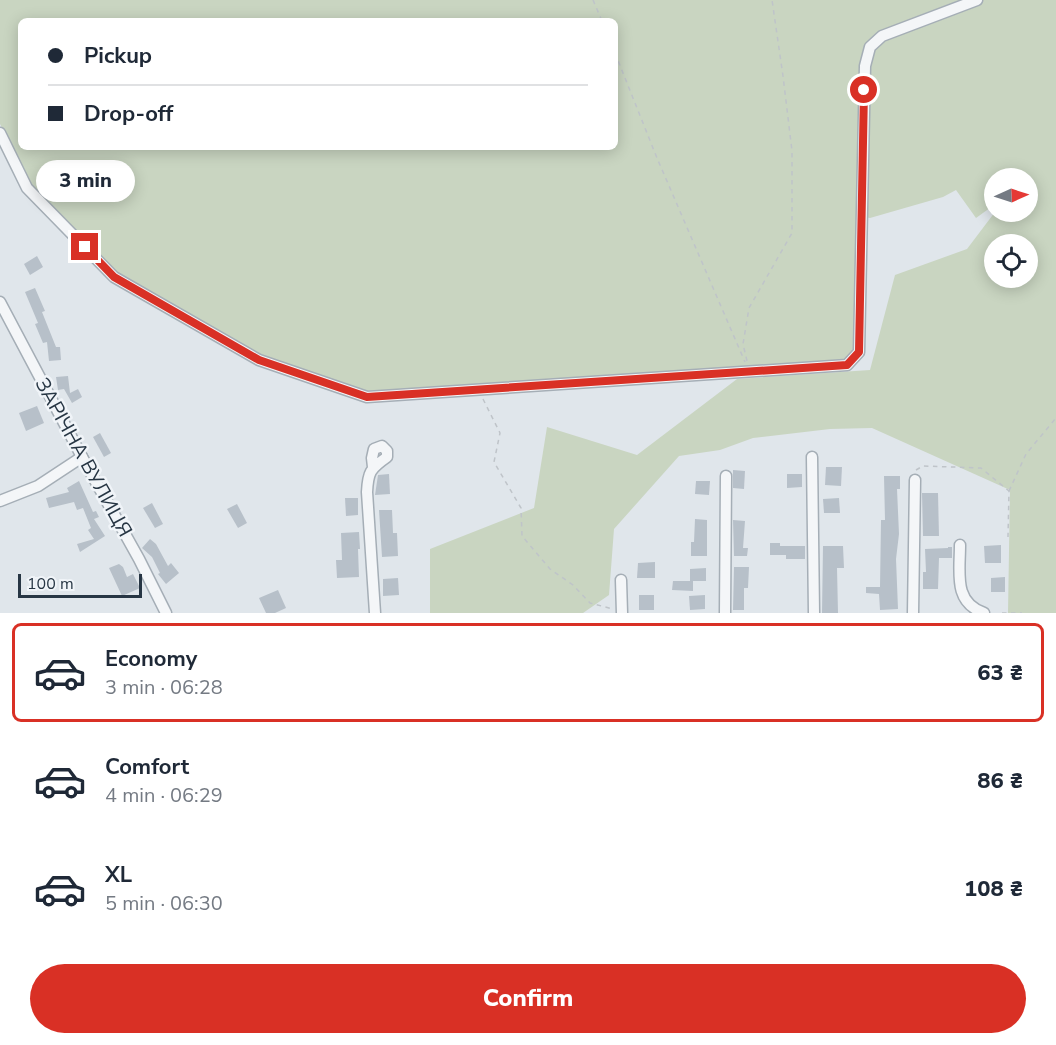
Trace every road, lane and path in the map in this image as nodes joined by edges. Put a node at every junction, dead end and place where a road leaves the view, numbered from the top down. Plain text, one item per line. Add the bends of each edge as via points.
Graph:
1 (594, 0) edge
2 (772, 0) edge
3 (977, 0) edge
4 (601, 18) edge
5 (618, 60) edge
6 (0, 133) edge
7 (0, 302) edge
8 (749, 371) junction
9 (482, 389) junction
10 (1056, 418) edge
11 (82, 457) junction
12 (812, 458) dead end
13 (373, 467) dead end
14 (726, 476) dead end
15 (915, 480) joint
16 (1009, 491) junction
17 (0, 501) edge
18 (1008, 537) dead end
19 (960, 545) dead end
20 (621, 580) dead end
21 (622, 612) edge
22 (166, 613) edge
23 (375, 613) edge
24 (725, 613) edge
25 (814, 613) edge
26 (913, 613) edge
27 (984, 613) edge
28 (1002, 613) edge
29 (1022, 613) edge

1 - 4 path
2 - 8 path via 792,152 792,233 749,308 743,344
3 - 8 street via 882,36 870,47 865,66 859,352 847,365
5 - 8 path
6 - 9 street via 27,188 114,277 259,360 367,397
7 - 11 street, ЗАРІЧНА ВУЛИЦЯ
8 - 9 street
9 - 21 path via 500,434 494,462 521,508 522,536 550,569 590,603
10 - 16 path via 1026,454
11 - 17 street via 38,486
11 - 22 street, ЗАРІЧНА ВУЛИЦЯ
12 - 25 street
13 - 23 street via 367,492
14 - 24 street
15 - 16 path via 916,469 923,466 981,468
15 - 26 street
16 - 18 path
19 - 27 street via 960,591 968,604
20 - 21 street
28 - 29 path

